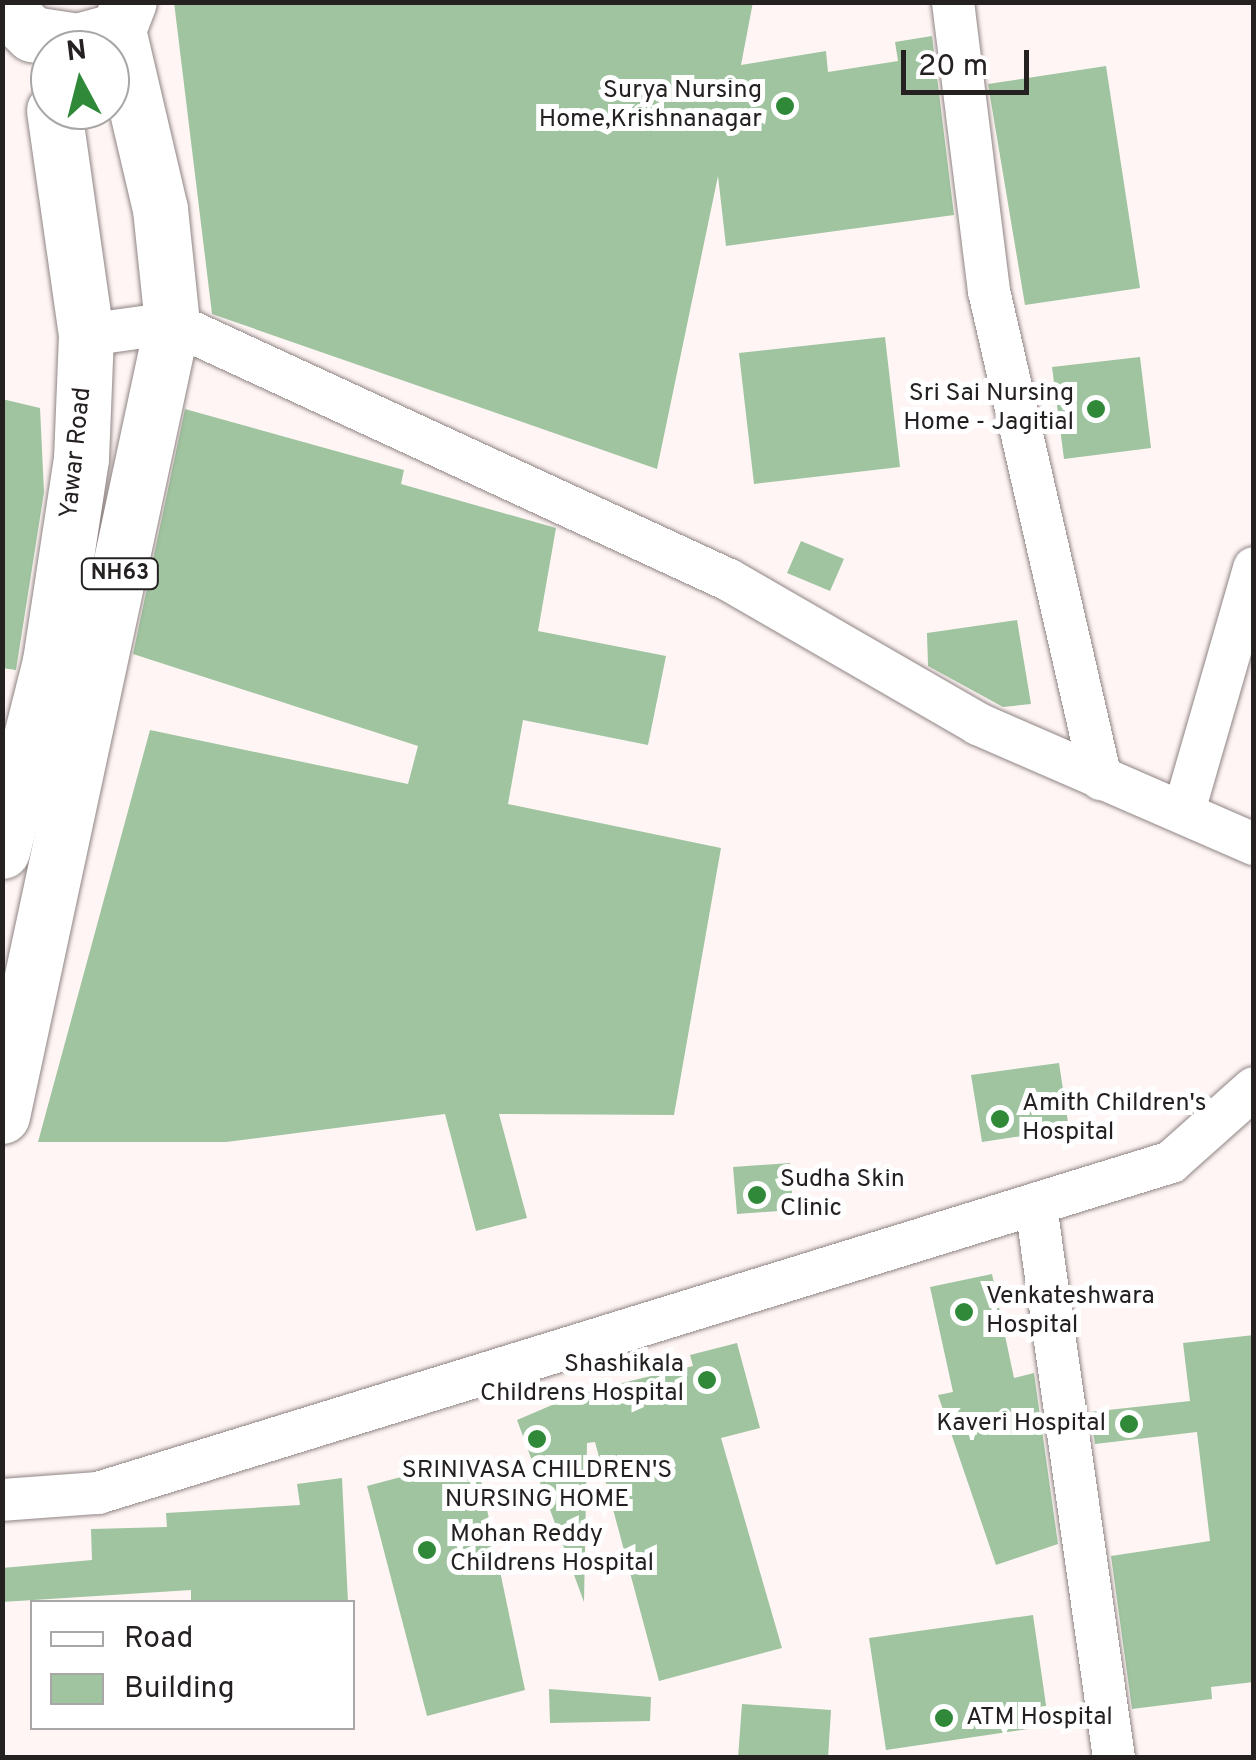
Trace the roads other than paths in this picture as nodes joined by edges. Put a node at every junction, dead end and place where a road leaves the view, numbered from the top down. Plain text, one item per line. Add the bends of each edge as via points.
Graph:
1 (952, 2) edge
2 (123, 16) edge
3 (23, 29) edge
4 (57, 130) edge
5 (172, 323) junction
6 (86, 334) junction
7 (1250, 595) edge
8 (1101, 778) junction
9 (1184, 811) junction
10 (1254, 844) edge
11 (2, 850) edge
12 (1254, 1088) edge
13 (2, 1116) edge
14 (1036, 1206) junction
15 (2, 1500) edge
16 (1114, 1758) edge

1 - 8 street via 988,292
2 - 3 highway, NH63
2 - 5 highway, NH63 via 160,208
4 - 6 highway, Yawar Road / NH63
5 - 6 street
5 - 8 street via 729,580 978,724
5 - 13 highway, NH63
6 - 11 highway, Yawar Road / NH63 via 81,459 50,661
7 - 9 street
8 - 9 street
9 - 10 street
12 - 14 street via 1170,1162
14 - 15 street via 98,1493
14 - 16 street

